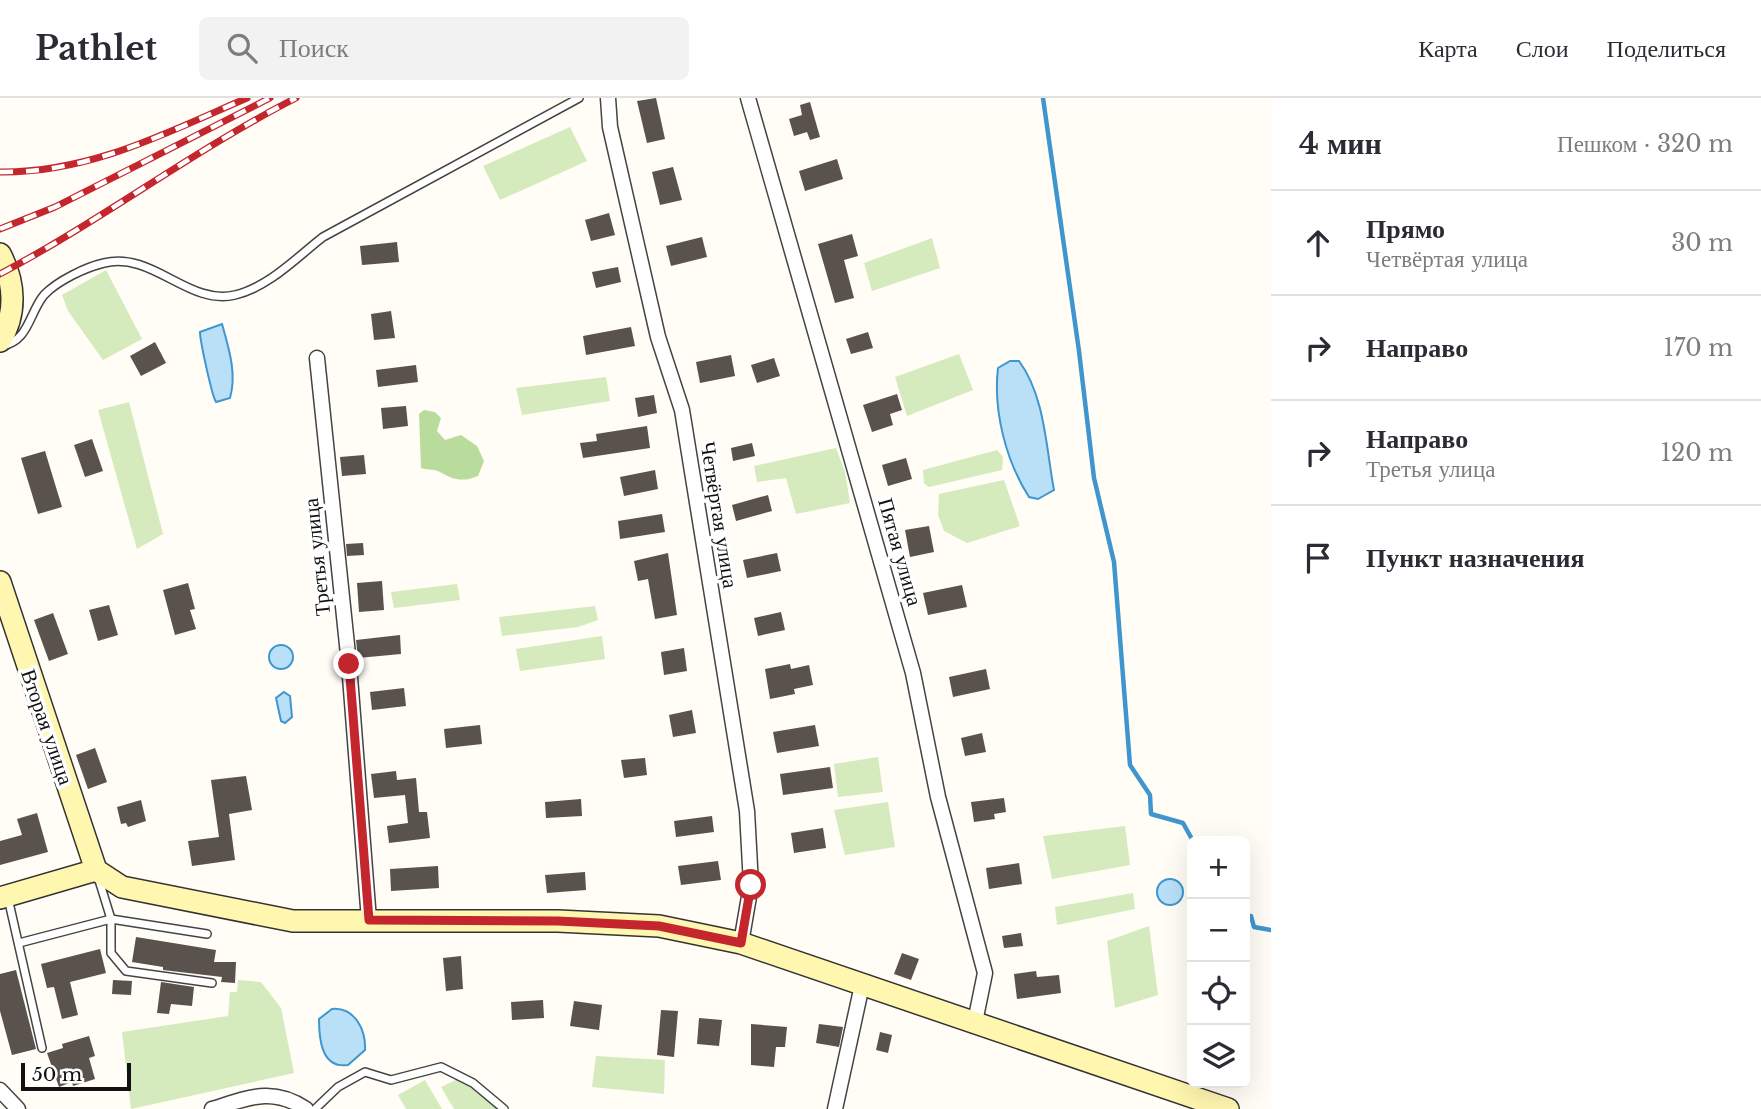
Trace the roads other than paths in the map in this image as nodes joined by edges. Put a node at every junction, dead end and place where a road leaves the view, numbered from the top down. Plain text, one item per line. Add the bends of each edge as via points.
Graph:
1 (579, 98) edge
2 (608, 98) edge
3 (748, 98) edge
4 (0, 254) edge
5 (0, 341) edge
6 (0, 347) edge
7 (317, 358) dead end
8 (0, 582) edge
9 (96, 870) junction
10 (4, 897) edge
11 (111, 919) junction
12 (369, 920) junction
13 (207, 934) dead end
14 (19, 943) junction
15 (741, 943) junction
16 (212, 983) dead end
17 (862, 985) junction
18 (975, 1022) junction
19 (42, 1048) dead end
20 (0, 1090) edge
21 (18, 1109) edge
22 (212, 1109) edge
23 (306, 1109) edge
24 (315, 1109) edge
25 (504, 1109) edge
26 (835, 1109) edge
27 (1228, 1109) edge

1 - 6 lane via 323,237 288,266 236,295 205,293 125,259 102,263 43,296 25,332 11,345
2 - 15 street, Четвёртая улица via 610,127 658,337 682,410 747,811 751,885
3 - 18 street, Пятая улица via 913,673 938,797 985,973
4 - 5 street via 13,299 10,326
7 - 12 street, Третья улица via 349,664
8 - 9 street, Вторая улица
9 - 10 street
9 - 11 lane
9 - 12 street via 122,887 293,922
10 - 14 lane
11 - 13 lane
11 - 14 lane
11 - 16 lane via 111,953 126,971
12 - 15 street via 659,926
14 - 19 lane
15 - 17 street
17 - 18 street
17 - 26 street
18 - 27 street
20 - 21 street
22 - 23 street via 257,1095 289,1097
24 - 25 lane via 338,1087 366,1072 391,1080 441,1068 473,1083

